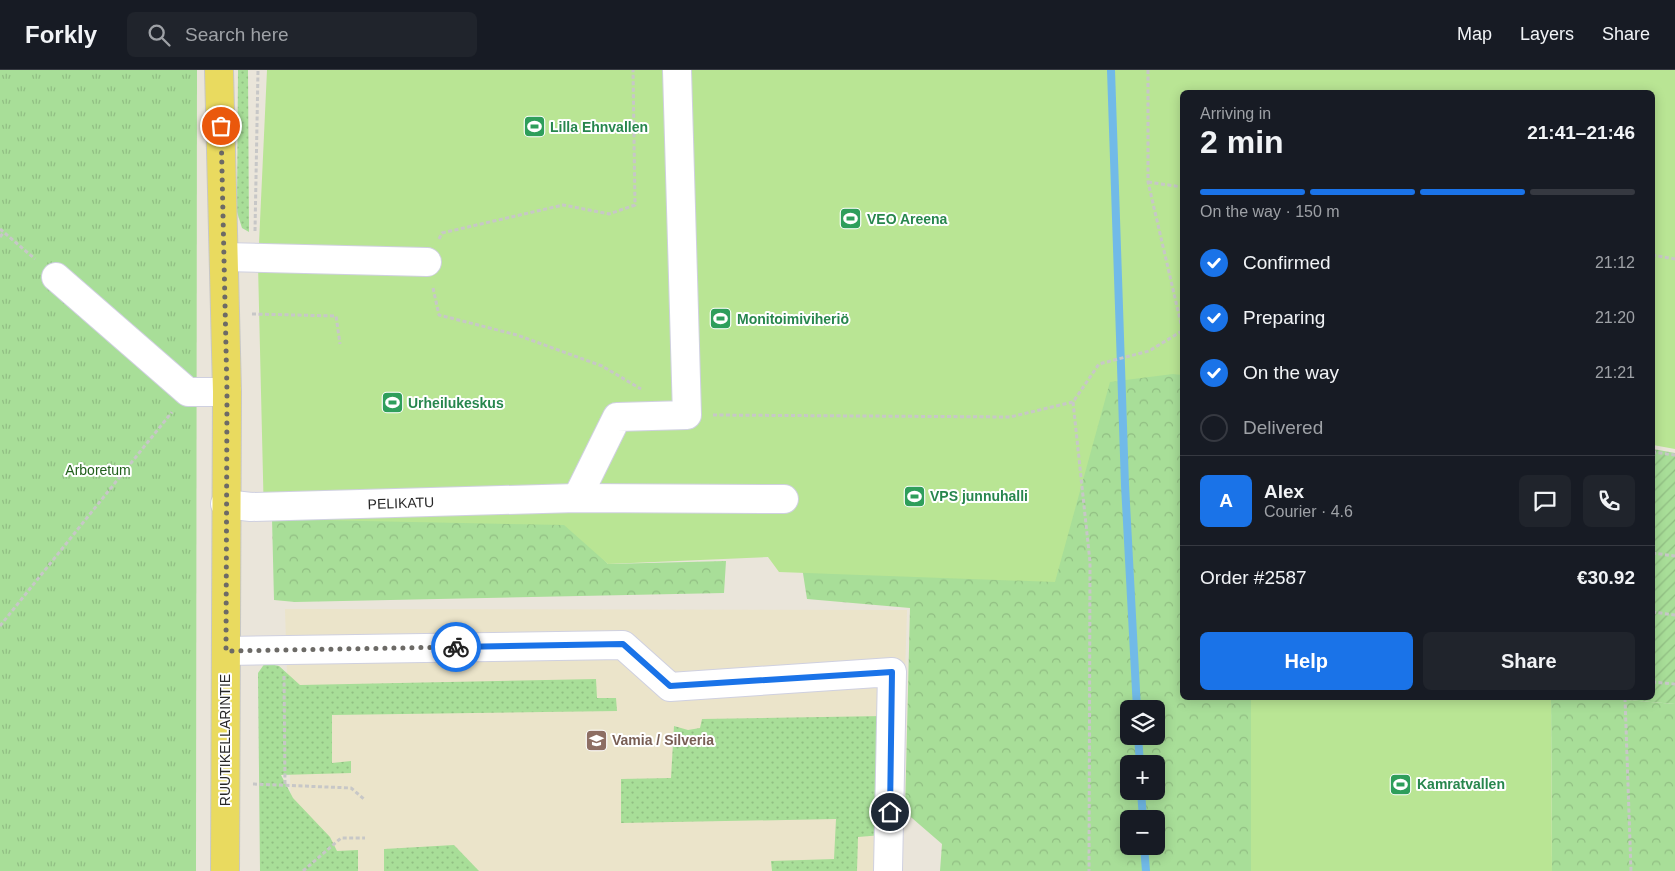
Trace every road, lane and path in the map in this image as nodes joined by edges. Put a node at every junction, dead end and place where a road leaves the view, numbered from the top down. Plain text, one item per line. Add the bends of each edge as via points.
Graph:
1 (220, 70) edge
2 (633, 70) edge
3 (677, 70) edge
4 (1148, 70) edge
5 (1148, 182) junction
6 (1180, 187) edge
7 (0, 229) edge
8 (4, 232) junction
9 (0, 237) edge
10 (1655, 256) edge
11 (224, 257) junction
12 (1675, 259) edge
13 (427, 262) junction
14 (56, 277) joint
15 (252, 314) dead end
16 (1180, 320) edge
17 (1180, 330) edge
18 (340, 344) dead end
19 (644, 390) dead end
20 (188, 392) junction
21 (227, 392) junction
22 (1073, 402) junction
23 (687, 415) junction
24 (1655, 452) edge
25 (1675, 455) edge
26 (577, 498) junction
27 (784, 499) dead end
28 (225, 504) junction
29 (1655, 553) edge
30 (1675, 556) edge
31 (1655, 612) edge
32 (1675, 614) edge
33 (0, 626) edge
34 (284, 649) junction
35 (226, 651) junction
36 (1655, 682) edge
37 (1675, 684) edge
38 (1625, 700) edge
39 (252, 784) dead end
40 (285, 785) junction
41 (364, 799) dead end
42 (365, 838) dead end
43 (224, 871) edge
44 (303, 871) edge
45 (888, 871) edge
46 (1089, 871) edge
47 (1631, 871) edge

1 - 11 main road, RUUTIKELLARINTIE
2 - 13 path via 635,205 609,214 563,205 442,233
3 - 23 lane
4 - 5 path
5 - 6 path
5 - 16 path
7 - 8 path
8 - 9 path
8 - 14 path
10 - 12 path
11 - 13 lane
11 - 21 main road, RUUTIKELLARINTIE
13 - 19 path via 439,315 517,335 602,366
14 - 20 lane
15 - 18 path via 336,316
17 - 22 path via 1149,351 1099,364
20 - 21 lane
20 - 33 path
21 - 28 main road, RUUTIKELLARINTIE
22 - 23 path via 1010,417
22 - 46 path via 1090,562
23 - 26 lane via 617,416
24 - 25 path
26 - 27 lane, PELIKATU
26 - 28 lane, PELIKATU via 251,507
28 - 35 main road, RUUTIKELLARINTIE
29 - 30 path
31 - 32 path
34 - 35 lane
34 - 40 path
34 - 45 lane via 623,644 670,686 892,672
35 - 43 main road, RUUTIKELLARINTIE
36 - 37 path
38 - 47 path
39 - 40 path
40 - 41 path via 351,788
42 - 44 path via 341,838

